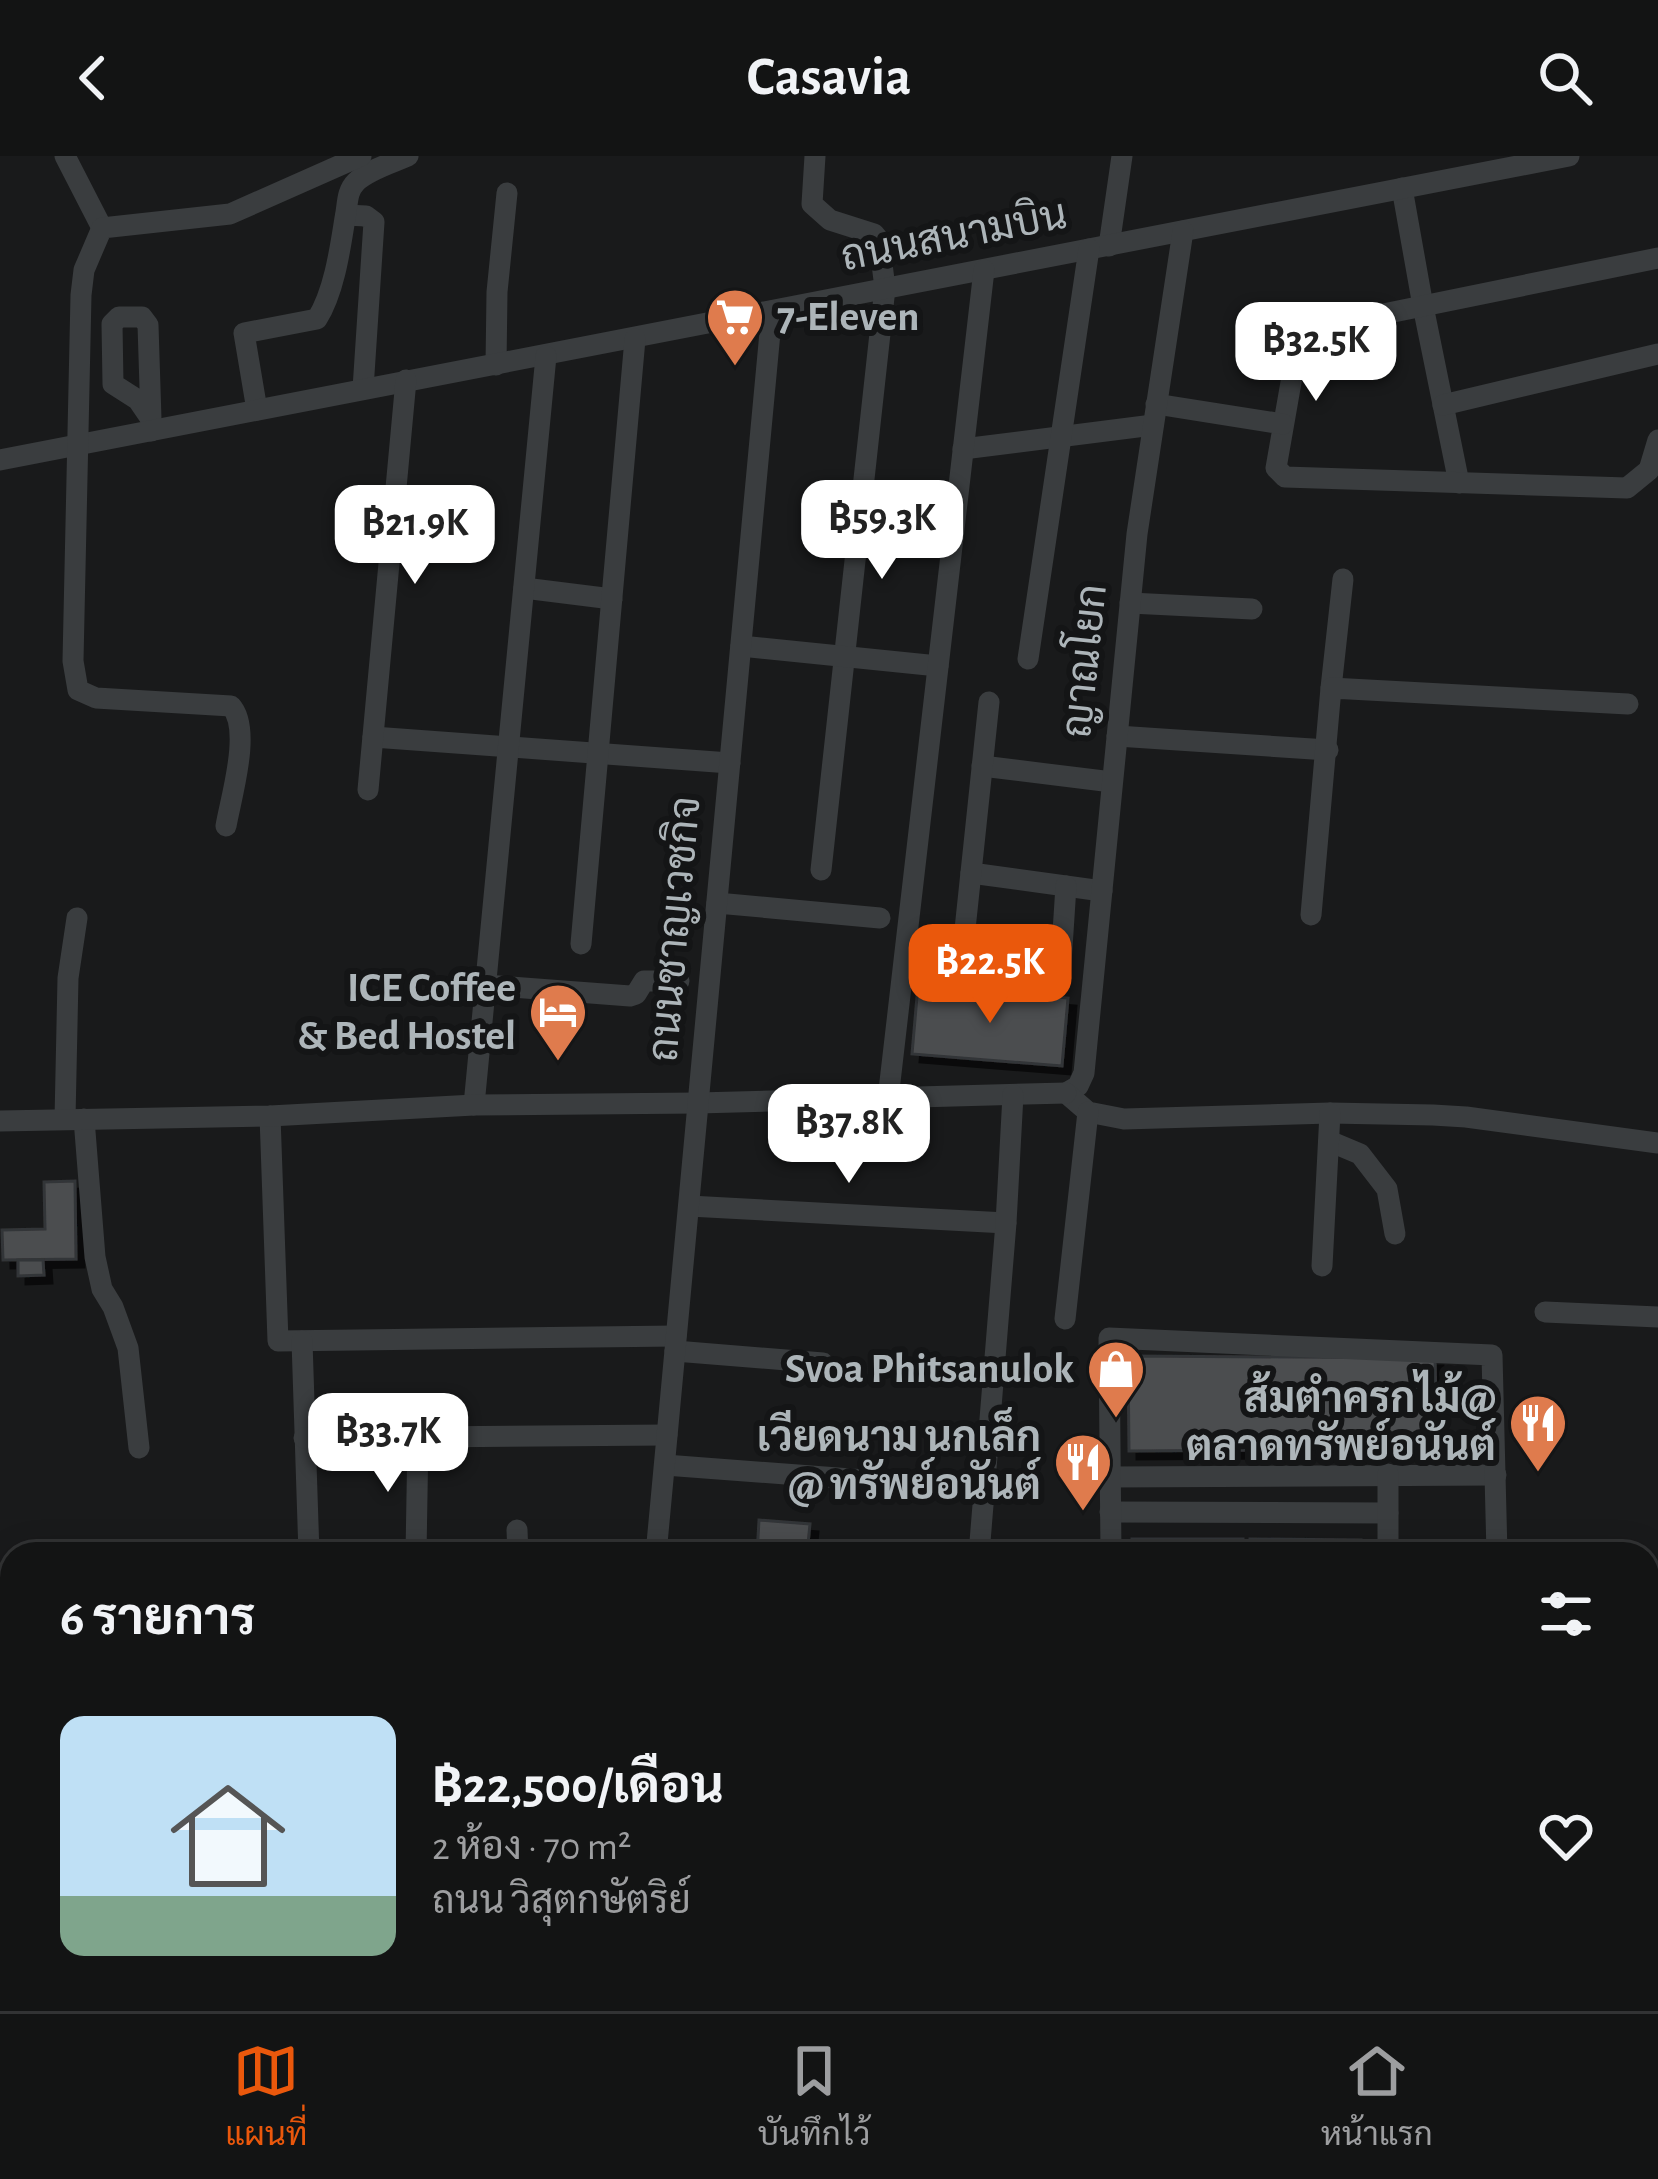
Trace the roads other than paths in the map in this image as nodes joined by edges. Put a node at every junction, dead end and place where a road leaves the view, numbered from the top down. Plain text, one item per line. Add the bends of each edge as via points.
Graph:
1 (65, 156) edge
2 (362, 156) edge
3 (408, 156) edge
4 (815, 156) edge
5 (1122, 156) edge
6 (1569, 156) edge
7 (1402, 188) junction
8 (507, 193) dead end
9 (346, 215) junction
10 (102, 228) junction
11 (1183, 231) junction
12 (1099, 247) junction
13 (1658, 258) edge
14 (984, 270) junction
15 (884, 288) junction
16 (1423, 306) junction
17 (772, 311) junction
18 (635, 339) junction
19 (1658, 354) edge
20 (546, 356) junction
21 (496, 365) junction
22 (406, 380) junction
23 (363, 388) junction
24 (1443, 405) junction
25 (257, 410) junction
26 (1155, 414) junction
27 (1283, 424) junction
28 (1062, 436) junction
29 (1658, 440) edge
30 (77, 446) junction
31 (963, 449) junction
32 (0, 460) edge
33 (1459, 483) junction
34 (1343, 579) dead end
35 (524, 588) junction
36 (612, 599) junction
37 (1130, 603) junction
38 (1252, 609) dead end
39 (741, 646) junction
40 (845, 656) junction
41 (1028, 659) dead end
42 (938, 665) junction
43 (1331, 688) junction
44 (989, 702) dead end
45 (1628, 704) dead end
46 (1117, 736) junction
47 (373, 737) junction
48 (508, 747) junction
49 (1328, 750) junction
50 (598, 754) junction
51 (730, 763) junction
52 (982, 766) junction
53 (1112, 782) junction
54 (368, 790) dead end
55 (226, 826) dead end
56 (820, 870) dead end
57 (971, 873) junction
58 (1066, 886) junction
59 (1102, 891) junction
60 (717, 903) junction
61 (1311, 915) dead end
62 (77, 918) dead end
63 (880, 918) dead end
64 (581, 944) dead end
65 (920, 964) dead end
66 (962, 967) junction
67 (679, 981) dead end
68 (485, 985) junction
69 (1066, 1093) junction
70 (1013, 1095) junction
71 (888, 1099) junction
72 (698, 1103) junction
73 (474, 1105) junction
74 (1088, 1112) junction
75 (1330, 1113) junction
76 (270, 1116) junction
77 (75, 1119) junction
78 (0, 1120) edge
79 (1329, 1141) junction
80 (1658, 1143) edge
81 (688, 1206) junction
82 (1006, 1223) junction
83 (1395, 1234) dead end
84 (1322, 1266) dead end
85 (1545, 1312) dead end
86 (1658, 1317) edge
87 (1064, 1319) dead end
88 (302, 1341) junction
89 (676, 1343) junction
90 (823, 1363) dead end
91 (667, 1435) junction
92 (418, 1437) junction
93 (304, 1438) junction
94 (139, 1448) dead end
95 (665, 1465) junction
96 (1388, 1474) junction
97 (1496, 1474) junction
98 (1110, 1477) junction
99 (984, 1489) junction
100 (1110, 1512) junction
101 (1388, 1513) junction
102 (517, 1530) dead end
103 (308, 1542) edge
104 (416, 1542) edge
105 (518, 1542) edge
106 (657, 1542) edge
107 (980, 1542) edge
108 (1111, 1542) edge
109 (1388, 1542) edge
110 (1497, 1542) edge

1 - 10 street
2 - 10 street via 230,214
3 - 9 street via 356,182
4 - 15 street via 812,204 830,220 874,234
5 - 12 street
6 - 7 street, ถนนสนามบิน
7 - 11 street, ถนนสนามบิน
7 - 16 street
8 - 21 street
9 - 23 street via 374,222
9 - 25 street via 317,319 244,333
10 - 30 street via 80,295
11 - 12 street, ถนนสนามบิน
11 - 26 street, ญาณโยก
12 - 14 street, ถนนสนามบิน
12 - 28 street
13 - 16 street
14 - 15 street, ถนนสนามบิน
14 - 31 street
15 - 17 street, ถนนสนามบิน
15 - 40 street
16 - 24 street
16 - 27 street via 1300,331
17 - 18 street, ถนนสนามบิน
17 - 39 street, ถนนชาญเวชกิจ
18 - 20 street, ถนนสนามบิน
18 - 36 street
19 - 24 street
20 - 21 street, ถนนสนามบิน
20 - 35 street
21 - 22 street, ถนนสนามบิน
22 - 23 street, ถนนสนามบิน
22 - 47 street
23 - 25 street, ถนนสนามบิน
24 - 33 street
25 - 30 street, ถนนสนามบิน via 151,425
26 - 27 street
26 - 28 street
26 - 37 street, ญาณโยก
27 - 33 street via 1276,468 1285,477
28 - 31 street
28 - 41 street
29 - 33 street via 1649,470 1627,488
30 - 32 street, ถนนสนามบิน
30 - 55 street via 78,690 237,712
31 - 42 street
34 - 43 street
35 - 36 street
35 - 48 street
36 - 50 street
37 - 38 street
37 - 46 street, ญาณโยก
39 - 40 street
39 - 51 street, ถนนชาญเวชกิจ
40 - 42 street
40 - 56 street
42 - 71 street
43 - 45 street
43 - 49 street
44 - 52 street
46 - 49 street
46 - 53 street, ญาณโยก
47 - 48 street
47 - 54 street
48 - 50 street
48 - 68 street
49 - 61 street
50 - 51 street
50 - 64 street
51 - 60 street, ถนนชาญเวชกิจ
52 - 53 street
52 - 57 street
53 - 59 street, ญาณโยก
57 - 58 street
57 - 66 street
58 - 59 street
58 - 66 street via 1060,978
59 - 69 street, ญาณโยก via 1084,1073
60 - 63 street
60 - 72 street, ถนนชาญเวชกิจ
62 - 77 street via 68,978
65 - 66 street
67 - 68 street via 644,981 630,996
68 - 73 street
69 - 70 street
69 - 74 street
70 - 71 street
70 - 82 street
71 - 72 street
72 - 73 street
72 - 81 street, ถนนชาญเวชกิจ
73 - 76 street
74 - 75 street via 1124,1120
74 - 87 street
75 - 79 street
75 - 80 street via 1466,1117
76 - 77 street
76 - 88 street via 278,1341
77 - 78 street
77 - 94 street via 94,1258 128,1348
79 - 83 street via 1360,1154 1387,1189
79 - 84 street
81 - 82 street
81 - 89 street, ถนนชาญเวชกิจ
82 - 99 street
85 - 86 street
88 - 89 street
88 - 93 street
89 - 90 street
89 - 91 street, ถนนชาญเวชกิจ
91 - 92 street
91 - 95 street, ถนนชาญเวชกิจ
92 - 93 street
92 - 104 street
93 - 103 street
95 - 99 street
95 - 106 street, ถนนชาญเวชกิจ
96 - 97 street
96 - 98 street
96 - 101 street
97 - 98 street via 1492,1354 1108,1338
97 - 110 street
98 - 100 street
99 - 107 street
100 - 101 street
100 - 108 street
101 - 109 street
102 - 105 street

